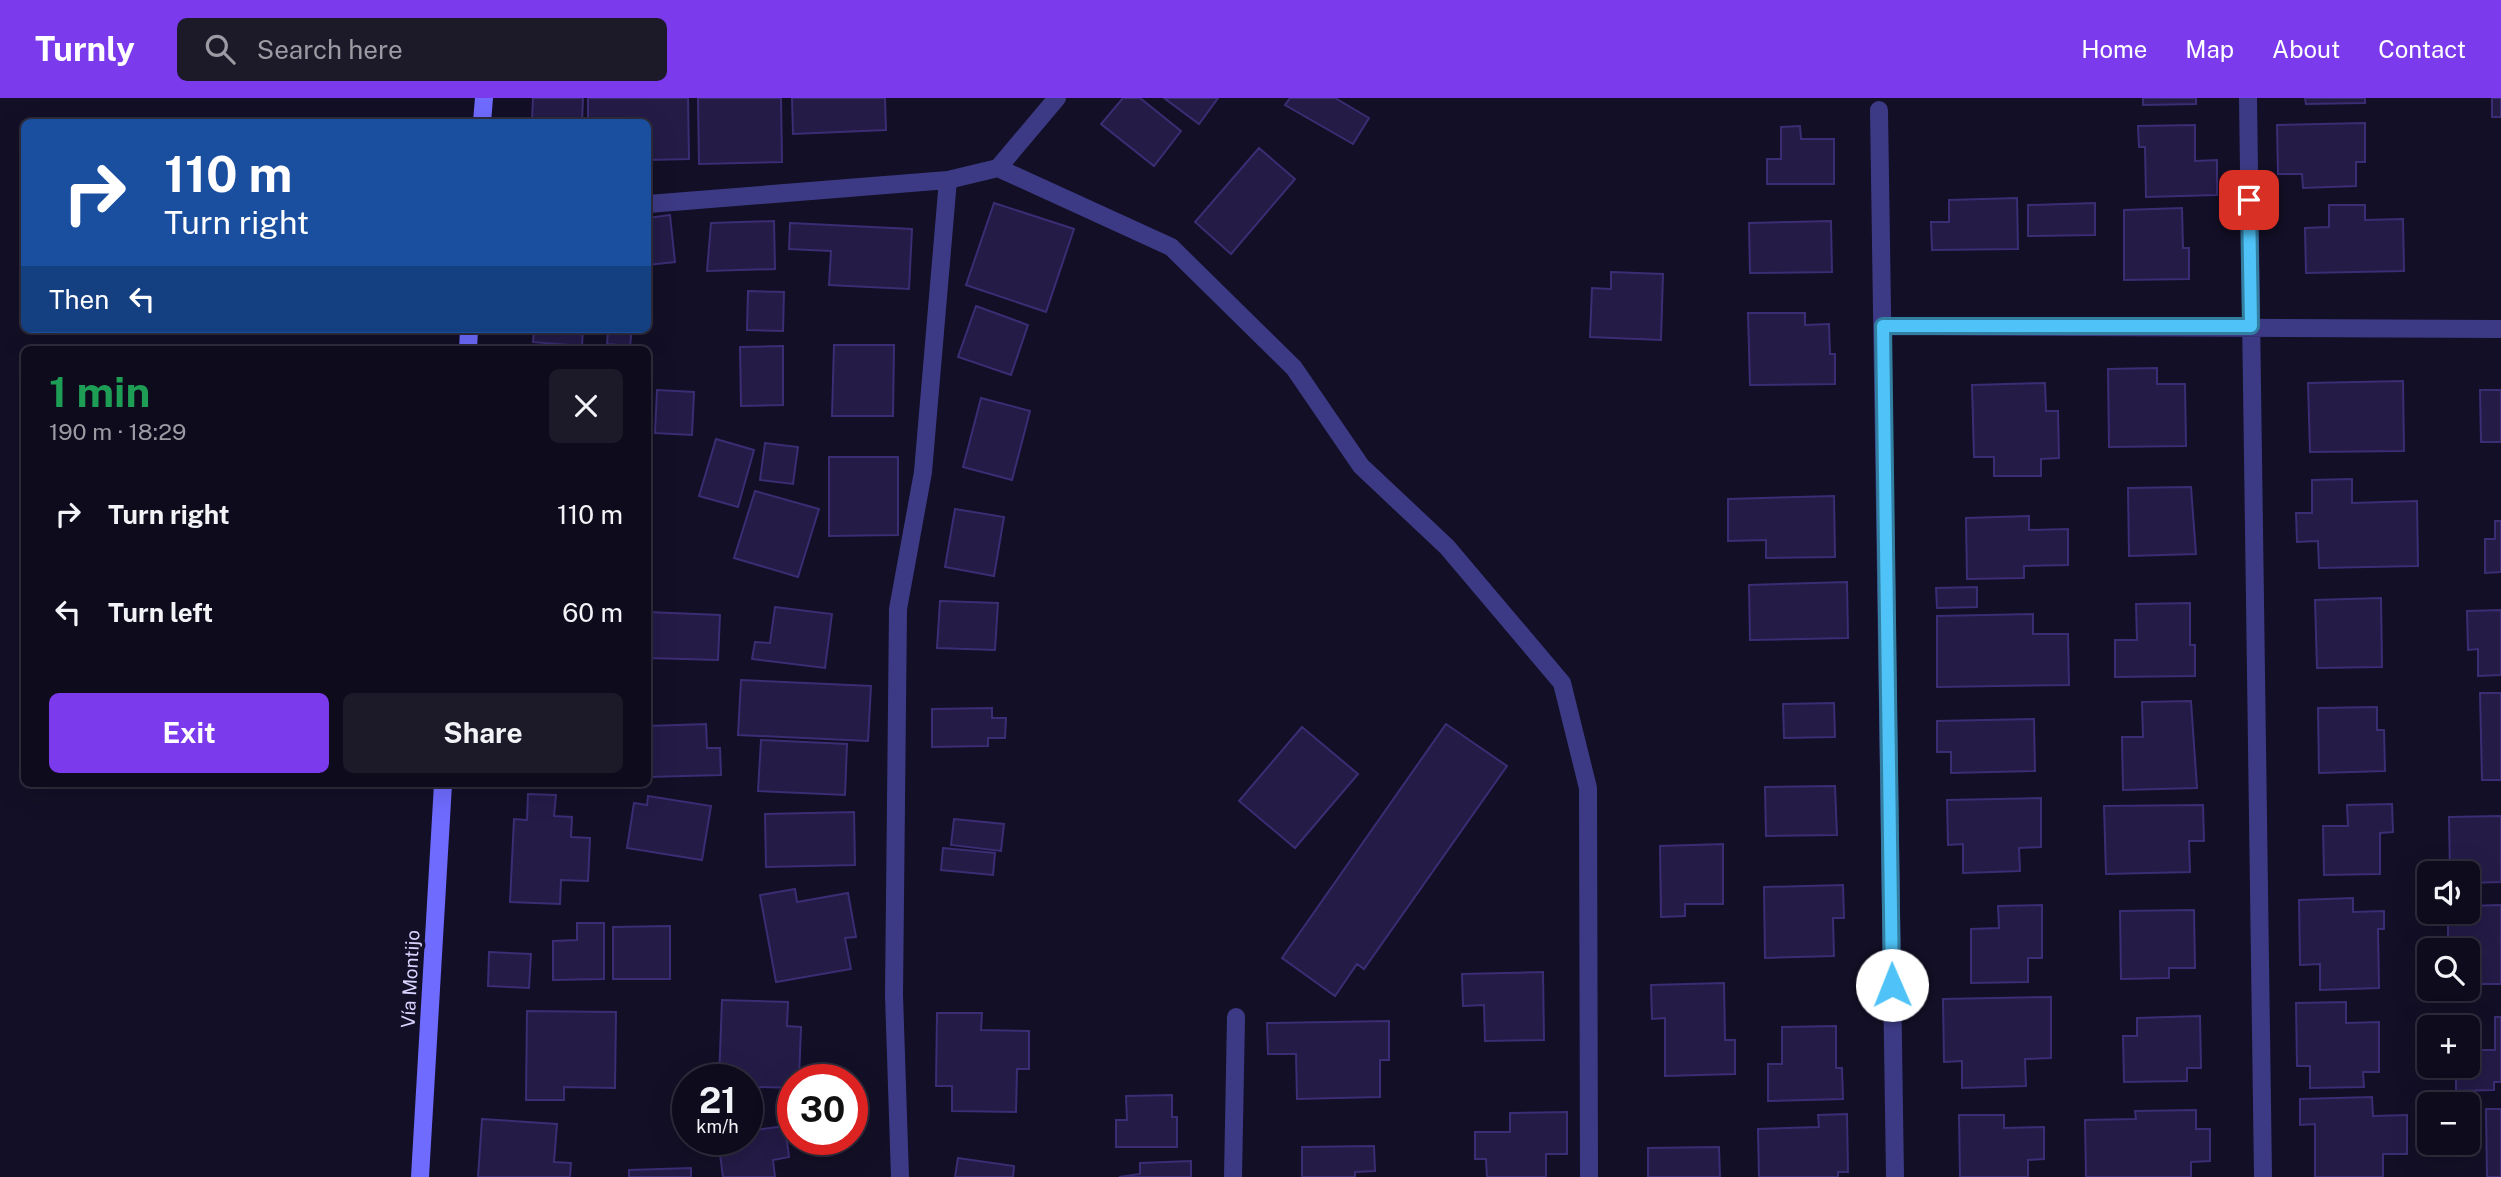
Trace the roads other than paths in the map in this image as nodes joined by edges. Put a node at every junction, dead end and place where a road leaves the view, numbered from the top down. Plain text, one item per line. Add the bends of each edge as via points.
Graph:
1 (484, 98) edge
2 (1057, 98) edge
3 (2248, 98) edge
4 (1879, 110) dead end
5 (482, 119) edge
6 (998, 168) junction
7 (948, 180) junction
8 (651, 204) edge
9 (1883, 326) junction
10 (2251, 326) junction
11 (2501, 329) edge
12 (443, 787) edge
13 (1236, 1017) dead end
14 (420, 1177) edge
15 (900, 1177) edge
16 (1233, 1177) edge
17 (1589, 1177) edge
18 (1895, 1177) edge
19 (2263, 1177) edge

1 - 5 main road
2 - 6 street
3 - 10 street
4 - 9 street
6 - 7 street
6 - 17 street via 1171,247 1294,368 1361,466 1447,547 1562,683 1588,788
7 - 8 street
7 - 15 street via 923,472 898,609 894,995
9 - 10 street
9 - 18 street
10 - 11 street
10 - 19 street
12 - 14 main road, Vía Montijo
13 - 16 street

